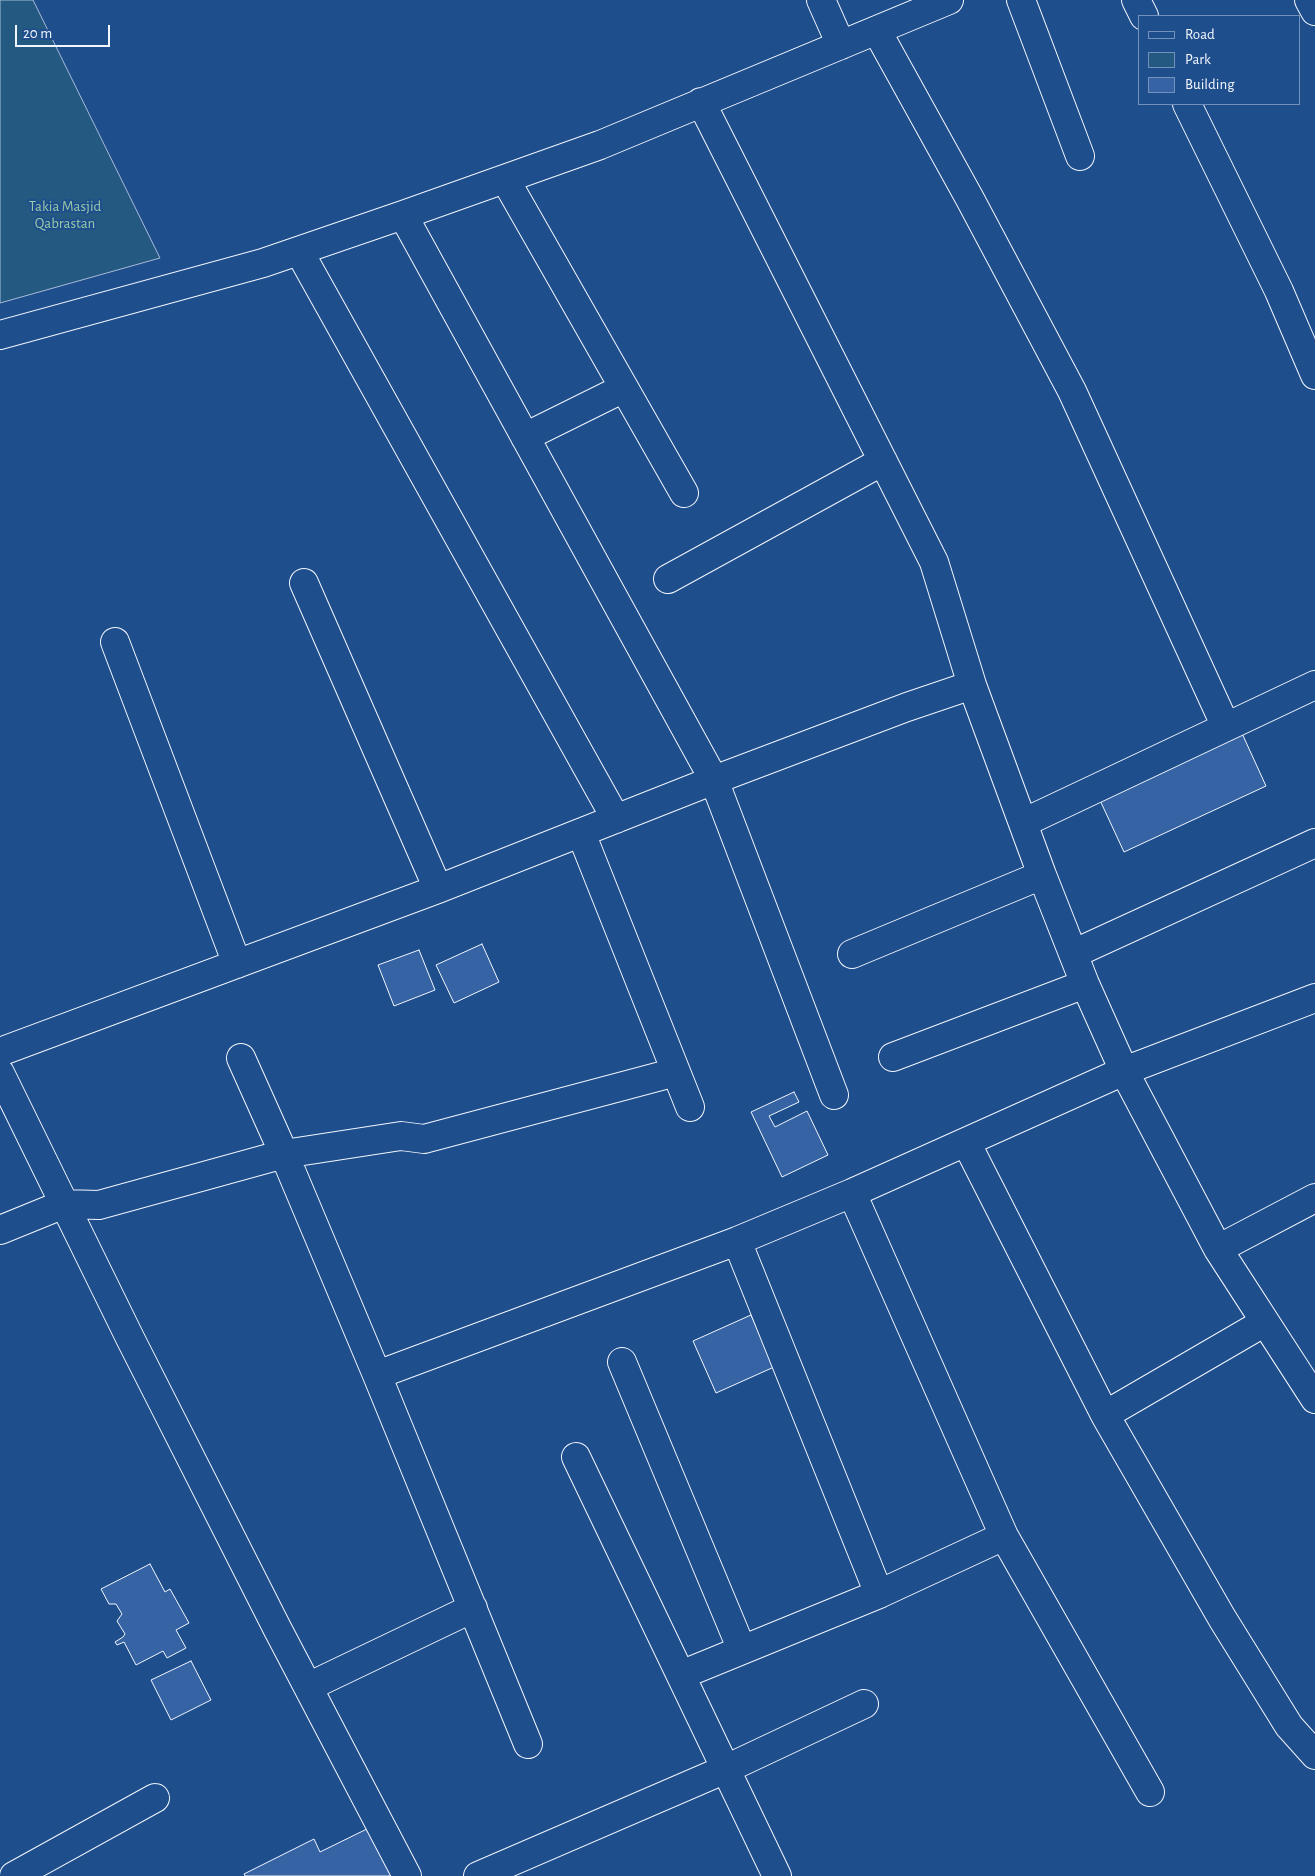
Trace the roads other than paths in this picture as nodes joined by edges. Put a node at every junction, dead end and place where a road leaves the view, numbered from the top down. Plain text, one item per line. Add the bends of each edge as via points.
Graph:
1 (821, 0) edge
2 (949, 0) edge
3 (1022, 0) edge
4 (1136, 0) edge
5 (1309, 0) edge
6 (1315, 11) edge
7 (1144, 15) edge
8 (877, 30) junction
9 (841, 45) junction
10 (701, 102) junction
11 (1187, 105) edge
12 (1080, 156) dead end
13 (504, 179) junction
14 (403, 215) junction
15 (299, 250) junction
16 (0, 335) edge
17 (1315, 375) edge
18 (624, 388) junction
19 (525, 437) junction
20 (883, 461) junction
21 (684, 493) dead end
22 (668, 579) dead end
23 (304, 583) dead end
24 (114, 642) dead end
25 (972, 685) junction
26 (1315, 685) edge
27 (1226, 727) junction
28 (714, 780) junction
29 (616, 819) junction
30 (1023, 823) junction
31 (581, 833) junction
32 (1315, 844) edge
33 (1042, 875) junction
34 (438, 889) junction
35 (852, 954) dead end
36 (1073, 954) junction
37 (237, 964) junction
38 (1085, 984) junction
39 (1315, 998) edge
40 (0, 1052) edge
41 (893, 1057) dead end
42 (241, 1058) dead end
43 (1124, 1071) junction
44 (676, 1072) junction
45 (0, 1073) edge
46 (834, 1095) dead end
47 (690, 1107) dead end
48 (966, 1142) junction
49 (284, 1154) junction
50 (852, 1193) junction
51 (1315, 1198) edge
52 (64, 1204) junction
53 (0, 1230) edge
54 (737, 1241) junction
55 (1218, 1249) junction
56 (1265, 1322) junction
57 (622, 1362) dead end
58 (377, 1375) junction
59 (1315, 1398) edge
60 (1105, 1415) junction
61 (576, 1457) dead end
62 (1004, 1536) junction
63 (879, 1594) junction
64 (472, 1608) junction
65 (742, 1650) junction
66 (681, 1675) junction
67 (308, 1687) junction
68 (864, 1704) dead end
69 (528, 1744) dead end
70 (1315, 1755) edge
71 (726, 1769) junction
72 (1150, 1792) dead end
73 (155, 1798) dead end
74 (14, 1876) edge
75 (407, 1876) edge
76 (478, 1876) edge
77 (778, 1876) edge

1 - 9 street
2 - 8 street
3 - 12 street
4 - 7 street
5 - 6 street
8 - 9 street
8 - 27 street via 1072,391
9 - 10 street
10 - 13 street via 600,145
10 - 20 street
11 - 17 street
13 - 14 street
13 - 18 street
14 - 15 street
14 - 19 street
15 - 16 street via 264,263
15 - 29 street
18 - 19 street
18 - 21 street
19 - 28 street
20 - 22 street
20 - 25 street via 934,562
23 - 34 street
24 - 37 street
25 - 28 street
25 - 30 street
26 - 27 street
27 - 30 street
28 - 29 street
28 - 46 street
29 - 31 street
30 - 33 street
31 - 34 street
31 - 44 street
32 - 36 street
33 - 35 street
33 - 36 street
34 - 37 street
36 - 38 street
37 - 40 street
38 - 41 street
38 - 43 street
39 - 43 street
42 - 49 street
43 - 48 street
43 - 55 street
44 - 47 street
44 - 49 street via 424,1139 401,1136
45 - 52 street
48 - 50 street
48 - 60 street
49 - 52 street via 99,1205
49 - 58 street
50 - 54 street
50 - 62 street
51 - 55 street
52 - 53 street
52 - 67 street
54 - 58 street
54 - 63 street
55 - 56 street
56 - 59 street
56 - 60 street
57 - 65 street
58 - 64 street
60 - 70 street via 1222,1618 1289,1726
61 - 66 street
62 - 63 street
62 - 72 street
63 - 65 street
64 - 67 street
64 - 69 street
65 - 66 street
66 - 71 street
67 - 75 street
68 - 71 street
71 - 76 street
71 - 77 street
73 - 74 street

